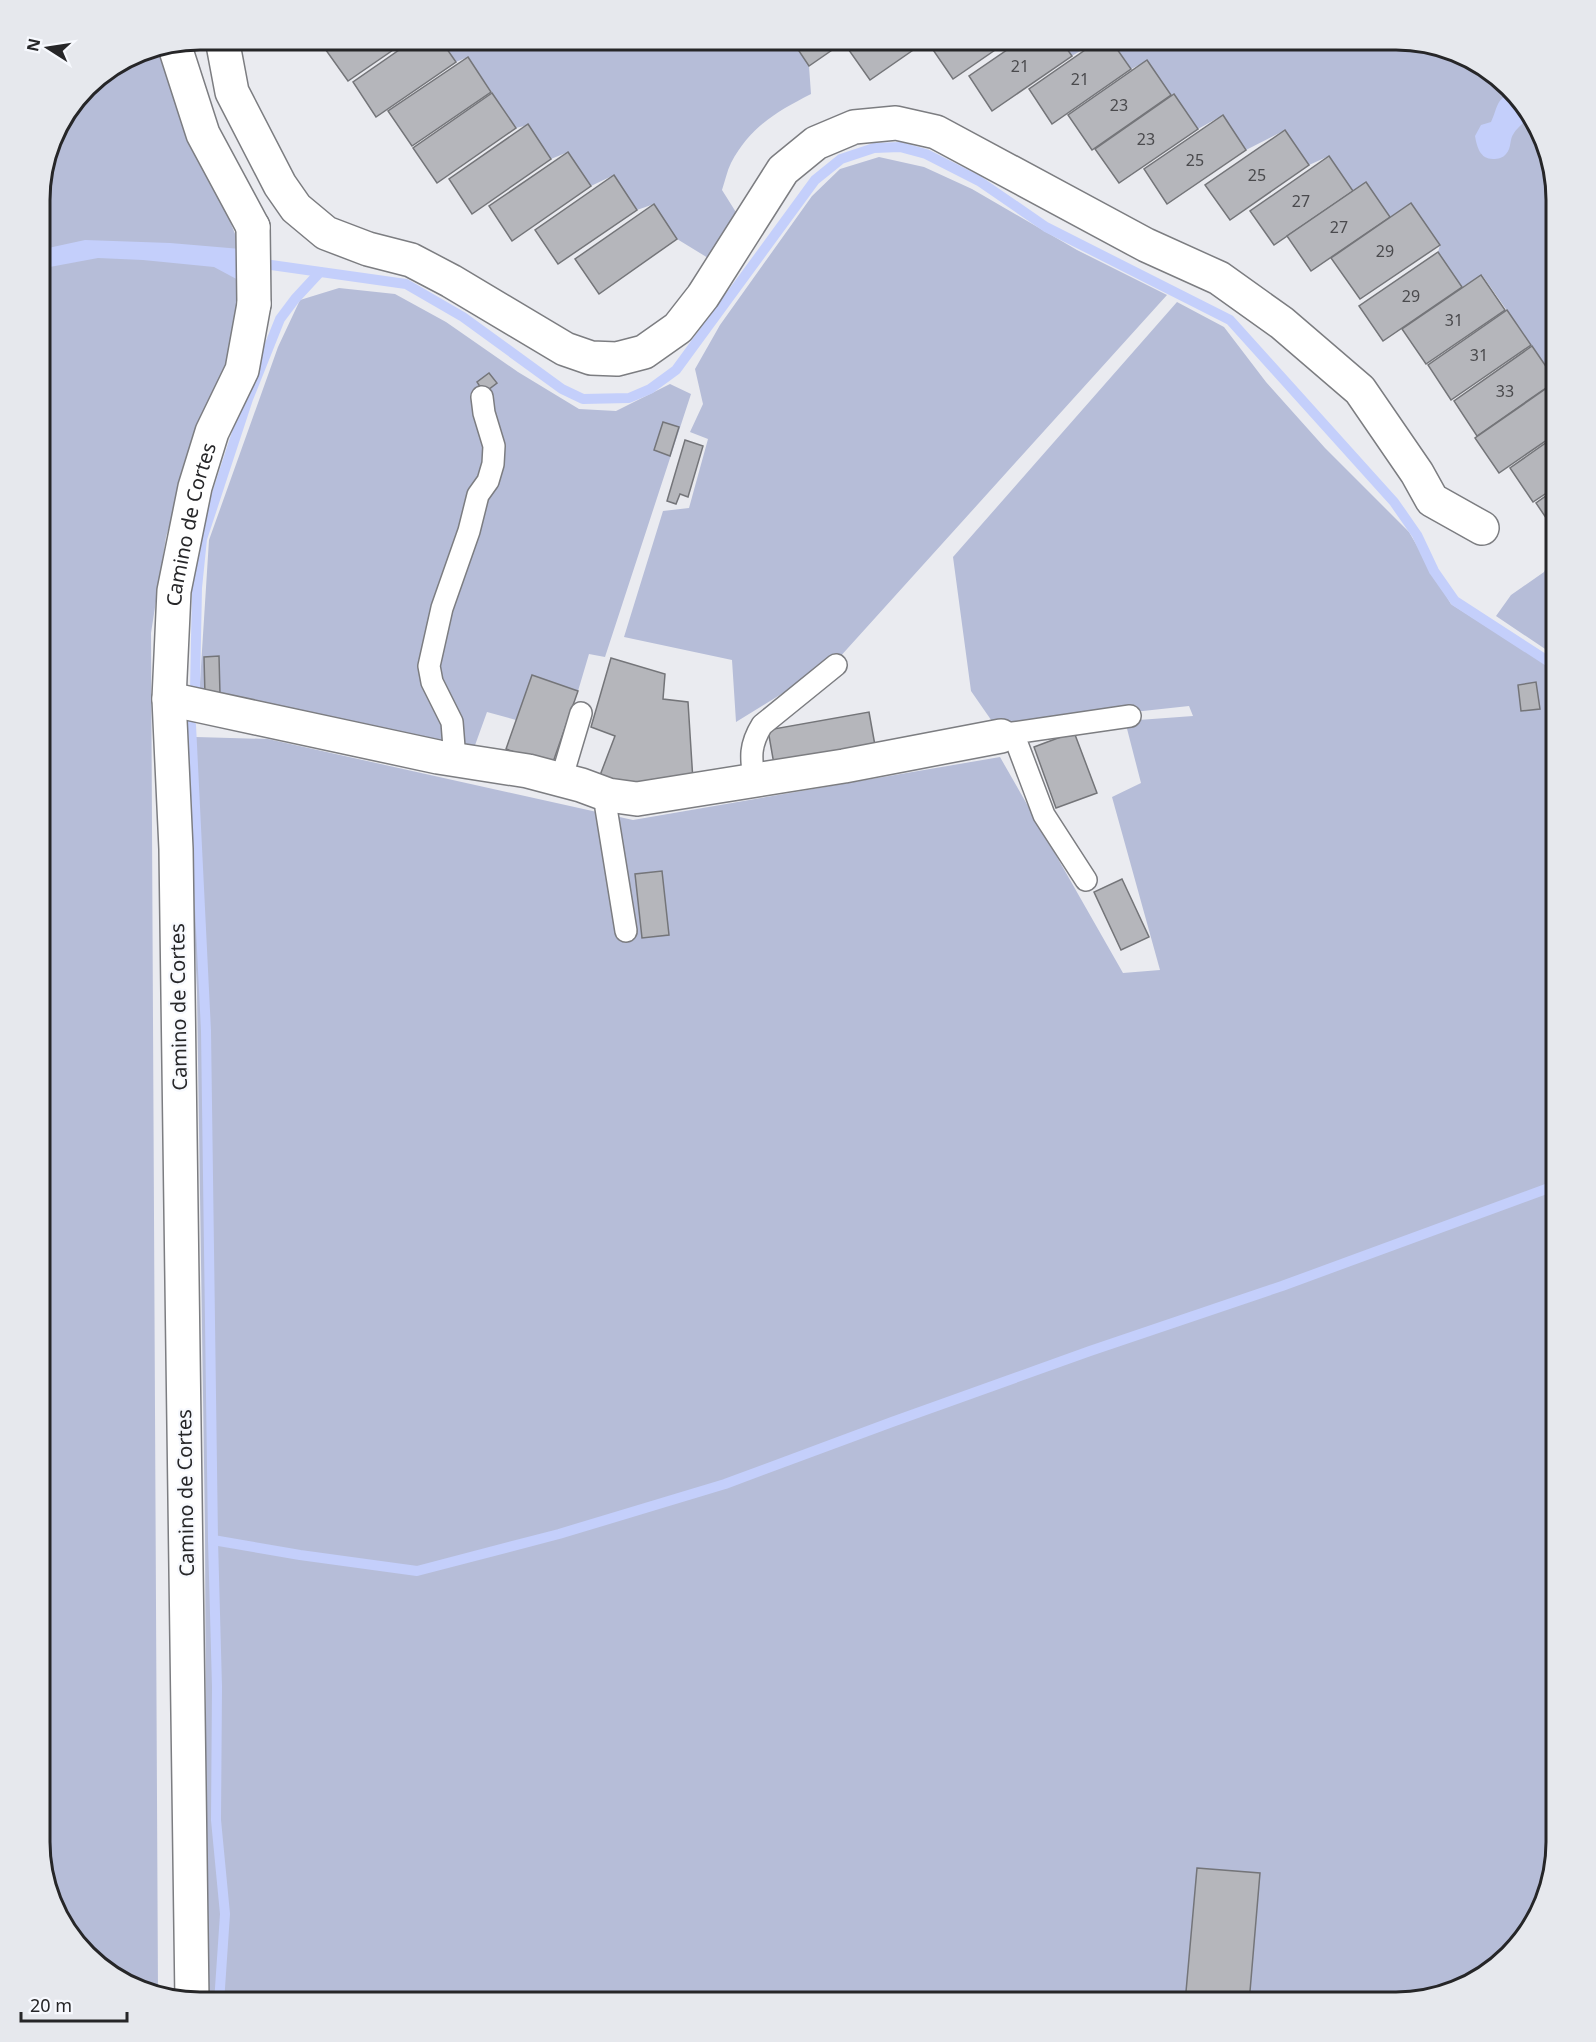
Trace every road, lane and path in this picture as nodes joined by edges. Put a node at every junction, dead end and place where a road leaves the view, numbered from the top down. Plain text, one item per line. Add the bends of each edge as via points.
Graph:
1 (224, 50) edge
2 (176, 51) edge
3 (482, 397) dead end
4 (1482, 528) dead end
5 (836, 665) dead end
6 (169, 699) junction
7 (581, 713) dead end
8 (1130, 716) dead end
9 (1007, 735) junction
10 (455, 759) junction
11 (561, 780) junction
12 (754, 781) junction
13 (608, 795) junction
14 (1086, 880) dead end
15 (626, 931) dead end
16 (192, 1992) edge

1 - 4 street via 232,92 296,208 326,232 368,249 411,260 565,349 591,358 617,359 644,352 678,328 703,296 783,170 816,143 854,127 896,123 936,132 1146,245 1219,278 1282,323 1360,390 1432,500
2 - 6 street, Camino de Cortes via 202,134 253,227 254,304 242,370 212,432 195,487 174,591
3 - 10 lane via 494,446 493,464 478,495 470,531 442,608 429,666 432,682 452,722
5 - 12 lane via 762,725 751,750
6 - 10 street
6 - 16 street, Camino de Cortes via 176,873
7 - 11 lane
8 - 9 lane
9 - 12 street
9 - 14 lane via 1044,815
10 - 11 street
11 - 13 street
12 - 13 street via 637,799
13 - 15 lane via 606,808

